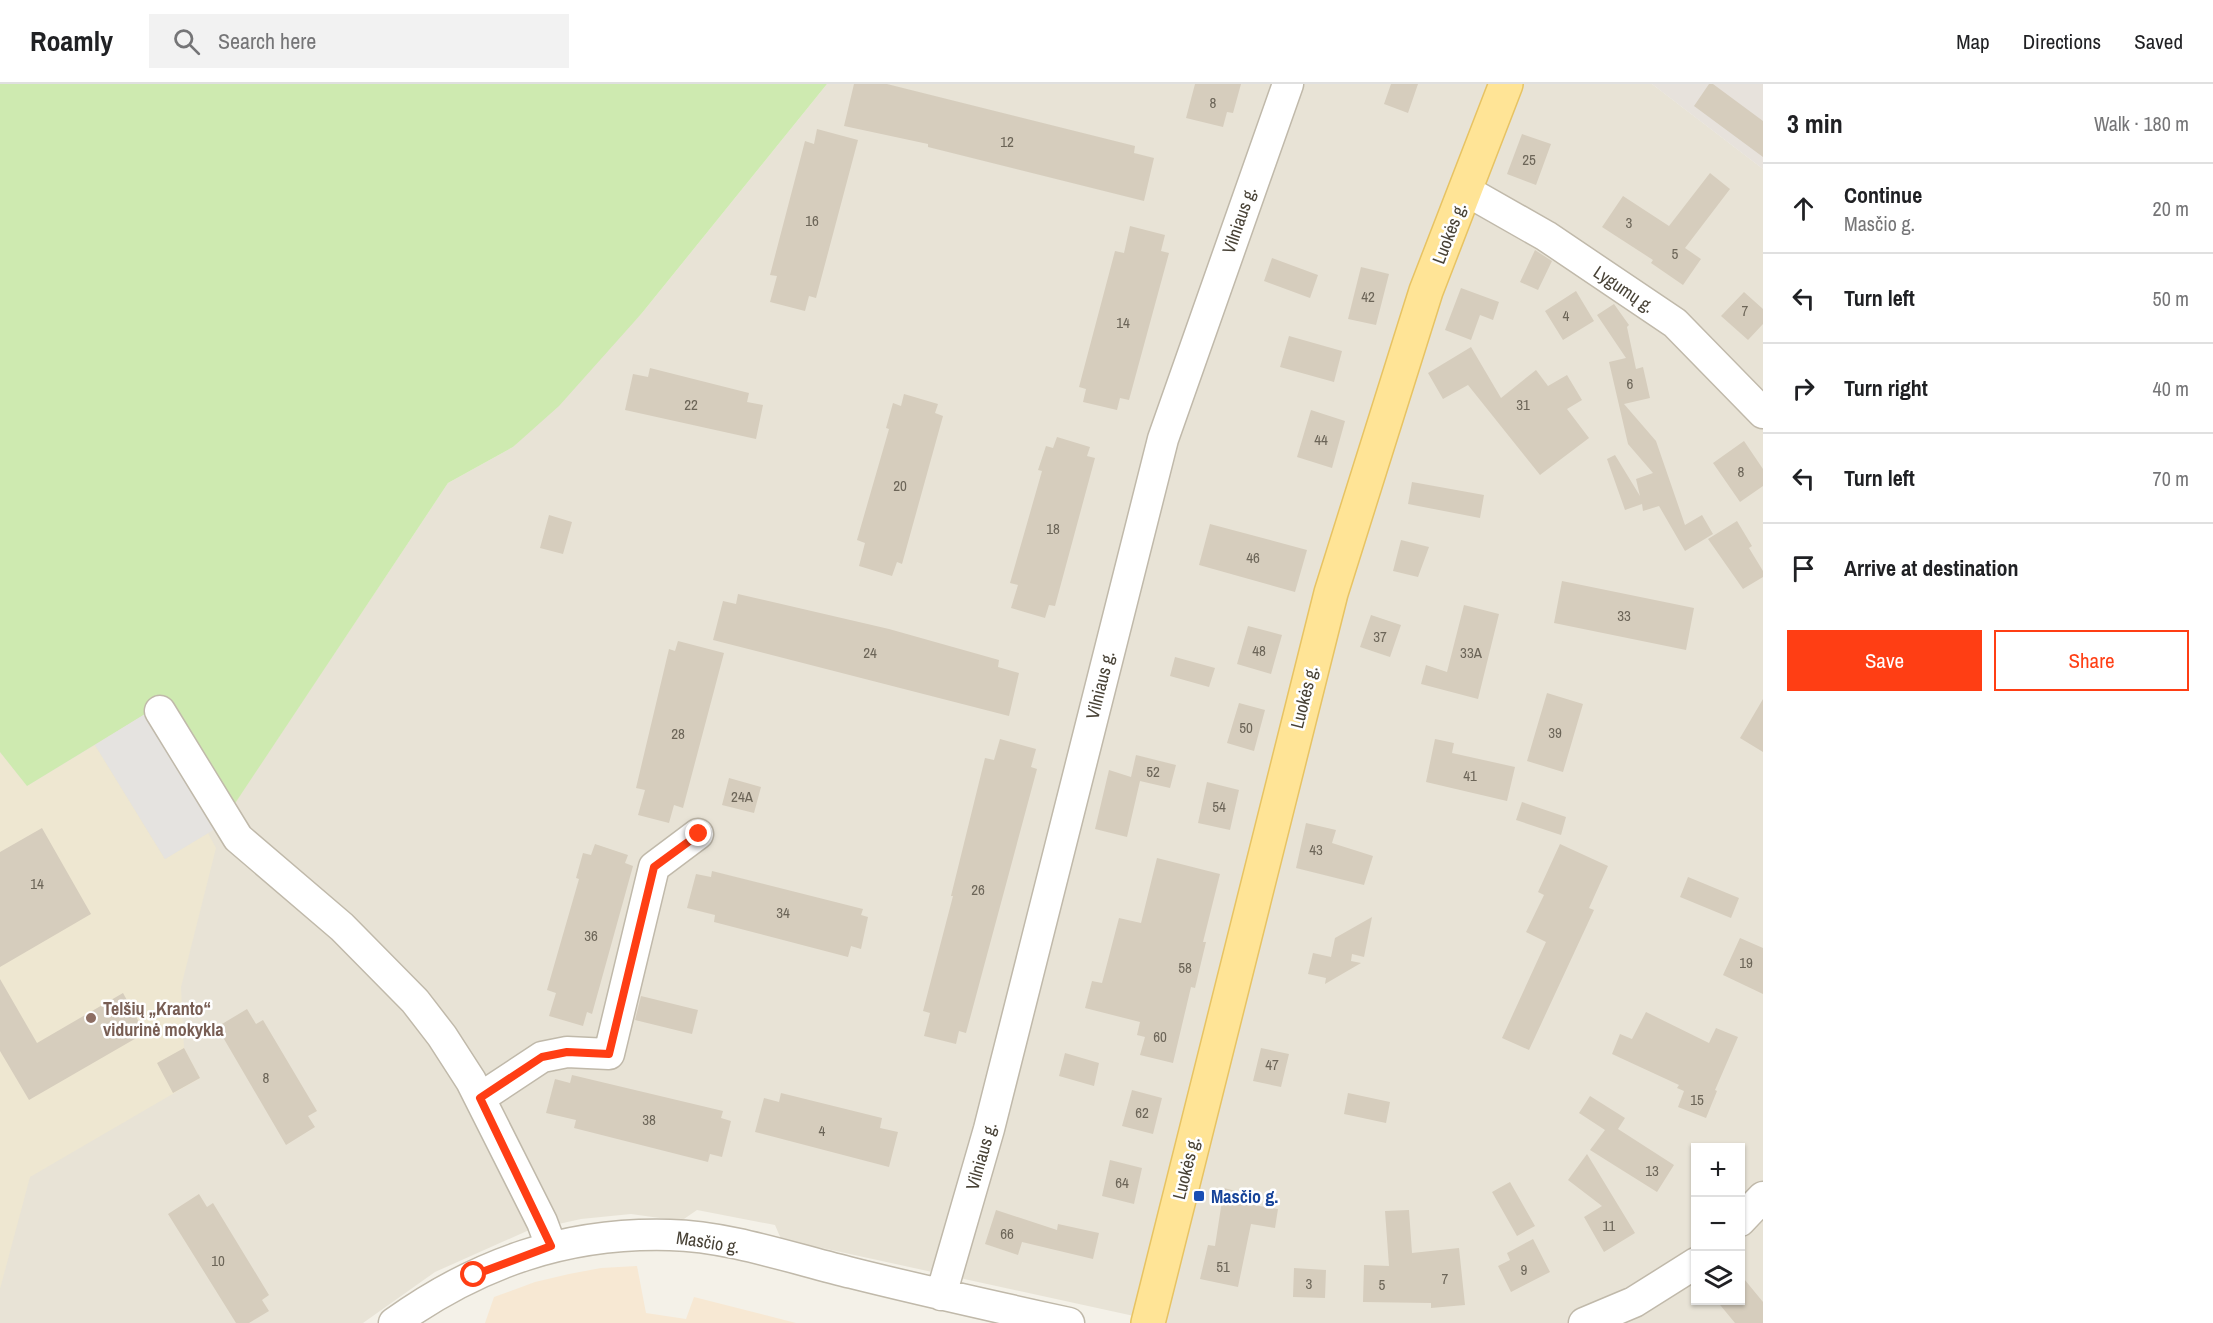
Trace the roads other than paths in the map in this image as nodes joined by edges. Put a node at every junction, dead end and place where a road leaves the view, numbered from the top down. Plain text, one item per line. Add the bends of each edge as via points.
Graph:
1 (1288, 84) edge
2 (1506, 84) edge
3 (1465, 190) junction
4 (1763, 413) edge
5 (160, 711) dead end
6 (699, 834) dead end
7 (480, 1098) junction
8 (1763, 1197) edge
9 (1745, 1216) edge
10 (551, 1246) junction
11 (1691, 1266) edge
12 (940, 1295) junction
13 (394, 1323) edge
14 (1069, 1323) edge
15 (1148, 1323) edge
16 (1584, 1323) edge

1 - 12 street, Vilniaus g. via 1163,439 990,1129
2 - 3 main road, Luokės g.
3 - 4 street, Lygumų g. via 1546,236 1675,323
3 - 15 main road, Luokės g. via 1422,302 1331,593
5 - 7 street via 238,838 342,927 415,1001
6 - 7 street via 654,867 609,1054 567,1052 542,1057
7 - 10 street
8 - 9 street
10 - 12 street, Masčio g. via 609,1237 681,1236 766,1252
10 - 13 street, Masčio g. via 474,1275 430,1297
11 - 16 street via 1634,1302
12 - 14 street, Masčio g.

